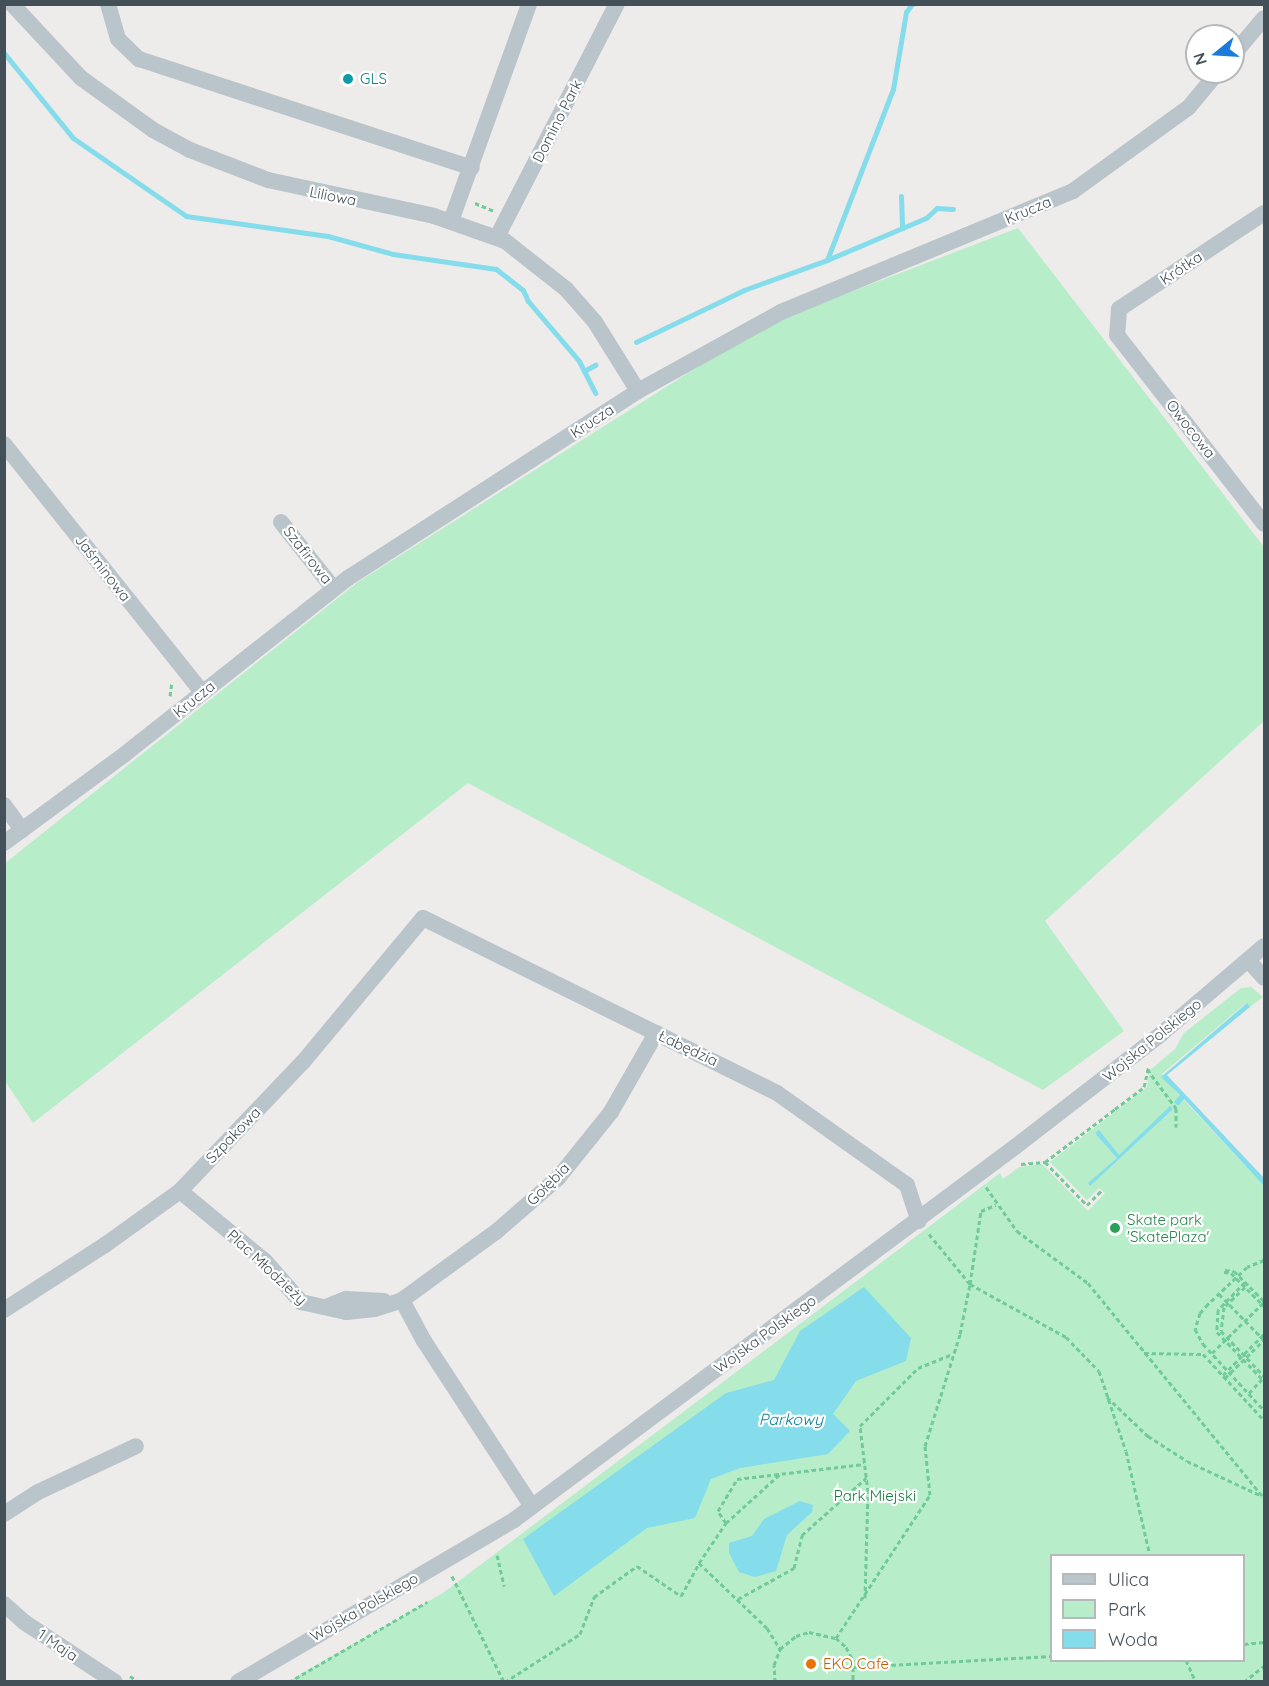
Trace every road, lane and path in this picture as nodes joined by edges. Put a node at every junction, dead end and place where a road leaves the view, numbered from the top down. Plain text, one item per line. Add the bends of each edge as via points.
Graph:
1 (12, 4) edge
2 (108, 4) edge
3 (530, 4) edge
4 (617, 4) edge
5 (1264, 18) edge
6 (1245, 41) edge
7 (1208, 84) edge
8 (472, 168) junction
9 (461, 197) junction
10 (497, 212) dead end
11 (1264, 213) edge
12 (451, 221) junction
13 (497, 237) junction
14 (1117, 335) joint
15 (638, 391) junction
16 (4, 444) edge
17 (282, 522) dead end
18 (1264, 524) edge
19 (334, 589) junction
20 (202, 692) junction
21 (4, 805) edge
22 (22, 830) junction
23 (4, 843) edge
24 (423, 918) joint
25 (1264, 946) edge
26 (1248, 960) junction
27 (1264, 978) edge
28 (656, 1033) junction
29 (1153, 1062) dead end
30 (1147, 1069) junction
31 (1176, 1127) dead end
32 (1044, 1162) junction
33 (1019, 1165) dead end
34 (983, 1182) junction
35 (995, 1183) dead end
36 (180, 1191) junction
37 (1101, 1191) dead end
38 (996, 1205) junction
39 (919, 1221) junction
40 (1264, 1260) edge
41 (1224, 1271) dead end
42 (1237, 1276) junction
43 (970, 1284) junction
44 (1244, 1284) junction
45 (1219, 1294) junction
46 (395, 1301) junction
47 (1227, 1302) junction
48 (1264, 1303) edge
49 (4, 1310) edge
50 (1246, 1320) junction
51 (1264, 1338) edge
52 (1226, 1339) junction
53 (1144, 1353) junction
54 (1211, 1353) junction
55 (952, 1354) junction
56 (1244, 1357) junction
57 (1229, 1372) junction
58 (1224, 1376) junction
59 (1264, 1378) edge
60 (1249, 1393) junction
61 (1106, 1396) junction
62 (1264, 1410) edge
63 (1264, 1420) edge
64 (136, 1446) dead end
65 (864, 1464) junction
66 (780, 1474) junction
67 (866, 1479) junction
68 (1264, 1497) edge
69 (531, 1505) junction
70 (4, 1514) edge
71 (726, 1523) junction
72 (1150, 1554) edge
73 (497, 1555) dead end
74 (699, 1563) junction
75 (451, 1574) dead end
76 (504, 1586) dead end
77 (738, 1599) junction
78 (865, 1600) junction
79 (427, 1602) dead end
80 (4, 1604) edge
81 (836, 1638) junction
82 (1264, 1642) edge
83 (1245, 1644) edge
84 (780, 1649) junction
85 (1050, 1656) edge
86 (1187, 1662) edge
87 (1264, 1666) edge
88 (854, 1667) junction
89 (116, 1682) edge
90 (238, 1682) edge
91 (289, 1682) edge
92 (504, 1682) edge
93 (775, 1682) edge
94 (853, 1682) edge
95 (1196, 1682) edge
96 (1244, 1682) edge

1 - 12 street, Liliowa via 81,78 153,130 190,150 228,167 296,188
2 - 8 street via 118,39 139,59
3 - 8 street
4 - 13 street, Domino Park
5 - 6 street
7 - 15 street, Krucza via 1189,106 1073,191 781,312
8 - 9 street
9 - 10 path
9 - 12 street
11 - 14 street, Krótka via 1119,309
12 - 13 street, Liliowa
13 - 15 street, Liliowa via 566,288 595,322
14 - 18 street, Owocowa
15 - 19 street, Krucza
16 - 20 street, Jaśminowa
17 - 19 street, Szafirowa
19 - 20 street, Krucza
20 - 22 street, Krucza
21 - 22 street
22 - 23 street, Krucza
24 - 28 street, Łabędzia
24 - 36 street, Szpakowa via 303,1062
25 - 26 street, Wojska Polskiego
26 - 27 street
26 - 34 street, Wojska Polskiego
28 - 39 street, Łabędzia via 777,1093 860,1149 907,1185
28 - 46 street, Gołębia via 611,1112 558,1178 497,1231
29 - 30 path
30 - 31 path via 1176,1108
30 - 32 path via 1144,1087
32 - 33 path
32 - 37 path via 1087,1206
34 - 35 path
34 - 38 path
34 - 39 street, Wojska Polskiego
36 - 46 street, Plac Młodzieży via 265,1261 301,1302 346,1312 375,1309
36 - 49 street, Szpakowa
38 - 43 path via 981,1211
38 - 53 path via 1017,1231 1088,1283
39 - 43 path
39 - 69 street, Wojska Polskiego
40 - 42 path
41 - 42 path
42 - 44 path
42 - 45 path
43 - 55 path
43 - 61 path via 1066,1337 1099,1371
44 - 47 path
44 - 48 path
45 - 47 path
45 - 54 path via 1200,1313 1195,1329
46 - 69 street
47 - 50 path
47 - 52 path via 1221,1313 1221,1331
48 - 50 path
50 - 51 path
50 - 52 path
51 - 56 path
52 - 54 path
52 - 56 path
53 - 58 path via 1203,1354
53 - 68 path
54 - 57 path
55 - 65 path via 918,1368 860,1426
55 - 78 path via 925,1446 930,1495
56 - 57 path
56 - 59 path
57 - 58 path
57 - 60 path
58 - 63 path
59 - 60 path
60 - 62 path
61 - 68 path via 1148,1436 1187,1461
61 - 72 path via 1126,1451
64 - 70 street via 38,1492
65 - 66 path
65 - 67 path
66 - 71 path
66 - 71 path via 737,1479 718,1511
67 - 77 path via 802,1535 794,1568
67 - 78 path
69 - 90 street, Wojska Polskiego via 478,1543
71 - 74 path
73 - 76 path
74 - 77 path
74 - 92 path via 681,1596 637,1566 594,1597 580,1634
75 - 92 path
77 - 84 path via 767,1628
78 - 81 path
79 - 91 path
80 - 89 street, 1 Maja via 24,1622
81 - 84 path via 809,1632 796,1635
81 - 88 path via 846,1647
82 - 83 path
84 - 93 path via 774,1665
85 - 88 path
86 - 95 path
87 - 96 path
88 - 94 path

